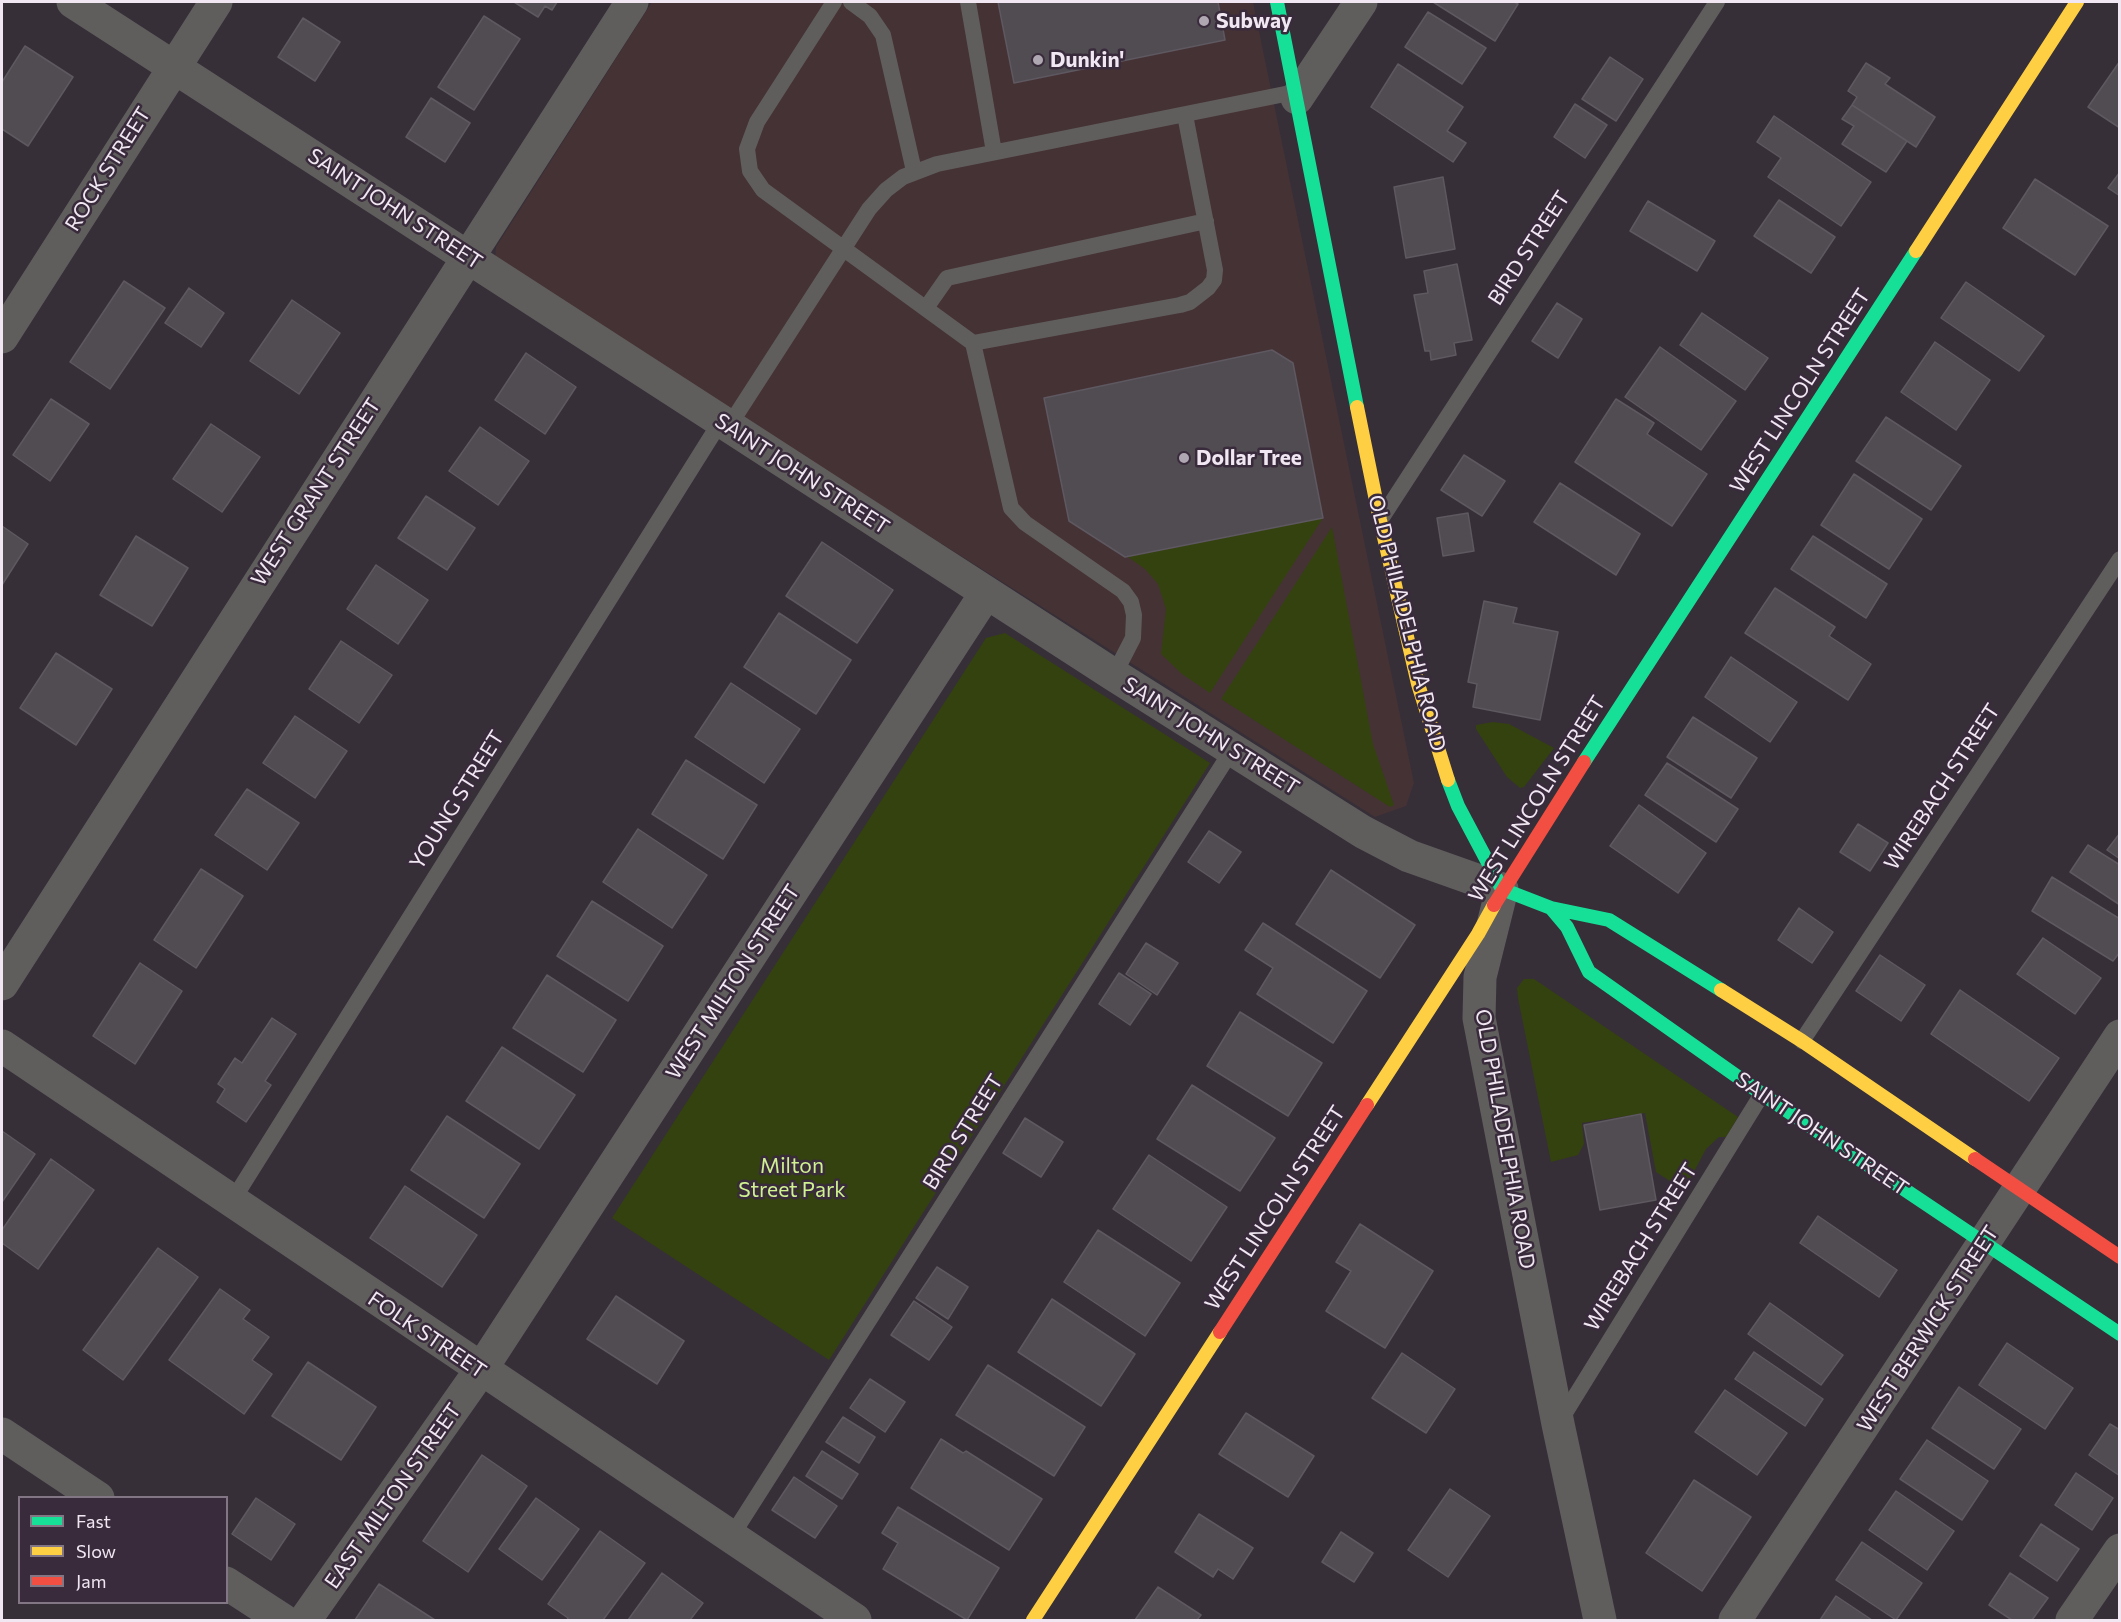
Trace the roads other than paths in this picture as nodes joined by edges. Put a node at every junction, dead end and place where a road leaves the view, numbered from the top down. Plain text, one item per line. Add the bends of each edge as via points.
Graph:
1 (73, 2) edge
2 (216, 2) edge
3 (632, 2) edge
4 (834, 2) edge
5 (851, 2) edge
6 (968, 2) edge
7 (1276, 2) edge
8 (1361, 2) edge
9 (1717, 2) edge
10 (2077, 2) edge
11 (174, 65) junction
12 (1296, 95) junction
13 (1185, 115) junction
14 (994, 152) junction
15 (914, 171) junction
16 (1206, 222) junction
17 (843, 249) junction
18 (466, 256) junction
19 (926, 308) junction
20 (2, 337) edge
21 (973, 343) junction
22 (725, 424) junction
23 (1380, 520) junction
24 (2120, 559) edge
25 (986, 593) junction
26 (1114, 675) junction
27 (1232, 750) junction
28 (1502, 888) junction
29 (1551, 908) junction
30 (2, 984) edge
31 (2120, 1036) edge
32 (1802, 1041) junction
33 (2, 1046) edge
34 (1762, 1094) junction
35 (2019, 1190) junction
36 (231, 1203) junction
37 (1984, 1243) junction
38 (2120, 1257) edge
39 (2120, 1334) edge
40 (480, 1371) junction
41 (1558, 1424) junction
42 (2, 1434) edge
43 (96, 1496) edge
44 (731, 1537) junction
45 (2120, 1550) edge
46 (228, 1584) edge
47 (283, 1620) edge
48 (305, 1620) edge
49 (855, 1620) edge
50 (1033, 1620) edge
51 (1600, 1620) edge
52 (1735, 1620) edge
53 (2072, 1620) edge

1 - 11 street, SAINT JOHN STREET
2 - 11 street, ROCK STREET
3 - 18 street, WEST GRANT STREET
4 - 17 lane via 757,122 747,149 750,171 763,190
5 - 15 lane via 870,16 883,35
6 - 14 lane
7 - 12 main road, OLD PHILADELPHIA ROAD
8 - 12 street
9 - 23 lane, BIRD STREET
10 - 28 main road, WEST LINCOLN STREET
11 - 18 street, SAINT JOHN STREET
11 - 20 street, ROCK STREET
12 - 13 lane, YOUNG STREET
12 - 23 main road, OLD PHILADELPHIA ROAD
13 - 14 lane, YOUNG STREET
13 - 16 lane
14 - 15 lane, YOUNG STREET
15 - 17 lane, YOUNG STREET via 886,190
16 - 19 lane via 947,278
16 - 21 lane via 1214,280 1190,302
17 - 19 lane
17 - 22 lane, YOUNG STREET
18 - 22 street, SAINT JOHN STREET
18 - 30 street, WEST GRANT STREET
19 - 21 lane
21 - 26 lane via 1008,498 1016,516 1123,591 1131,602 1133,639
22 - 25 street, SAINT JOHN STREET
22 - 36 lane, YOUNG STREET
23 - 28 main road, OLD PHILADELPHIA ROAD via 1438,755 1458,806
24 - 32 lane, WIREBACH STREET
25 - 26 street, SAINT JOHN STREET
25 - 40 street, WEST MILTON STREET
26 - 27 street, SAINT JOHN STREET
27 - 28 street, SAINT JOHN STREET via 1400,851
27 - 44 lane, BIRD STREET
28 - 29 main road, SAINT JOHN STREET
28 - 41 street, OLD PHILADELPHIA ROAD via 1480,977 1479,1018
28 - 50 main road, WEST LINCOLN STREET via 1478,934
29 - 32 main road, SAINT JOHN STREET via 1609,920
29 - 34 main road, SAINT JOHN STREET via 1567,927 1589,972
31 - 35 street, WEST BERWICK STREET
32 - 35 main road, SAINT JOHN STREET
33 - 36 street, FOLK STREET
34 - 37 main road, SAINT JOHN STREET
34 - 41 lane, WIREBACH STREET
35 - 37 street, WEST BERWICK STREET
35 - 38 main road, SAINT JOHN STREET
36 - 40 street, FOLK STREET
37 - 39 main road, SAINT JOHN STREET
37 - 52 street, WEST BERWICK STREET
40 - 44 street, FOLK STREET
40 - 48 street, EAST MILTON STREET
41 - 51 street, OLD PHILADELPHIA ROAD
42 - 43 street
44 - 49 street, FOLK STREET
45 - 53 street
46 - 47 street

